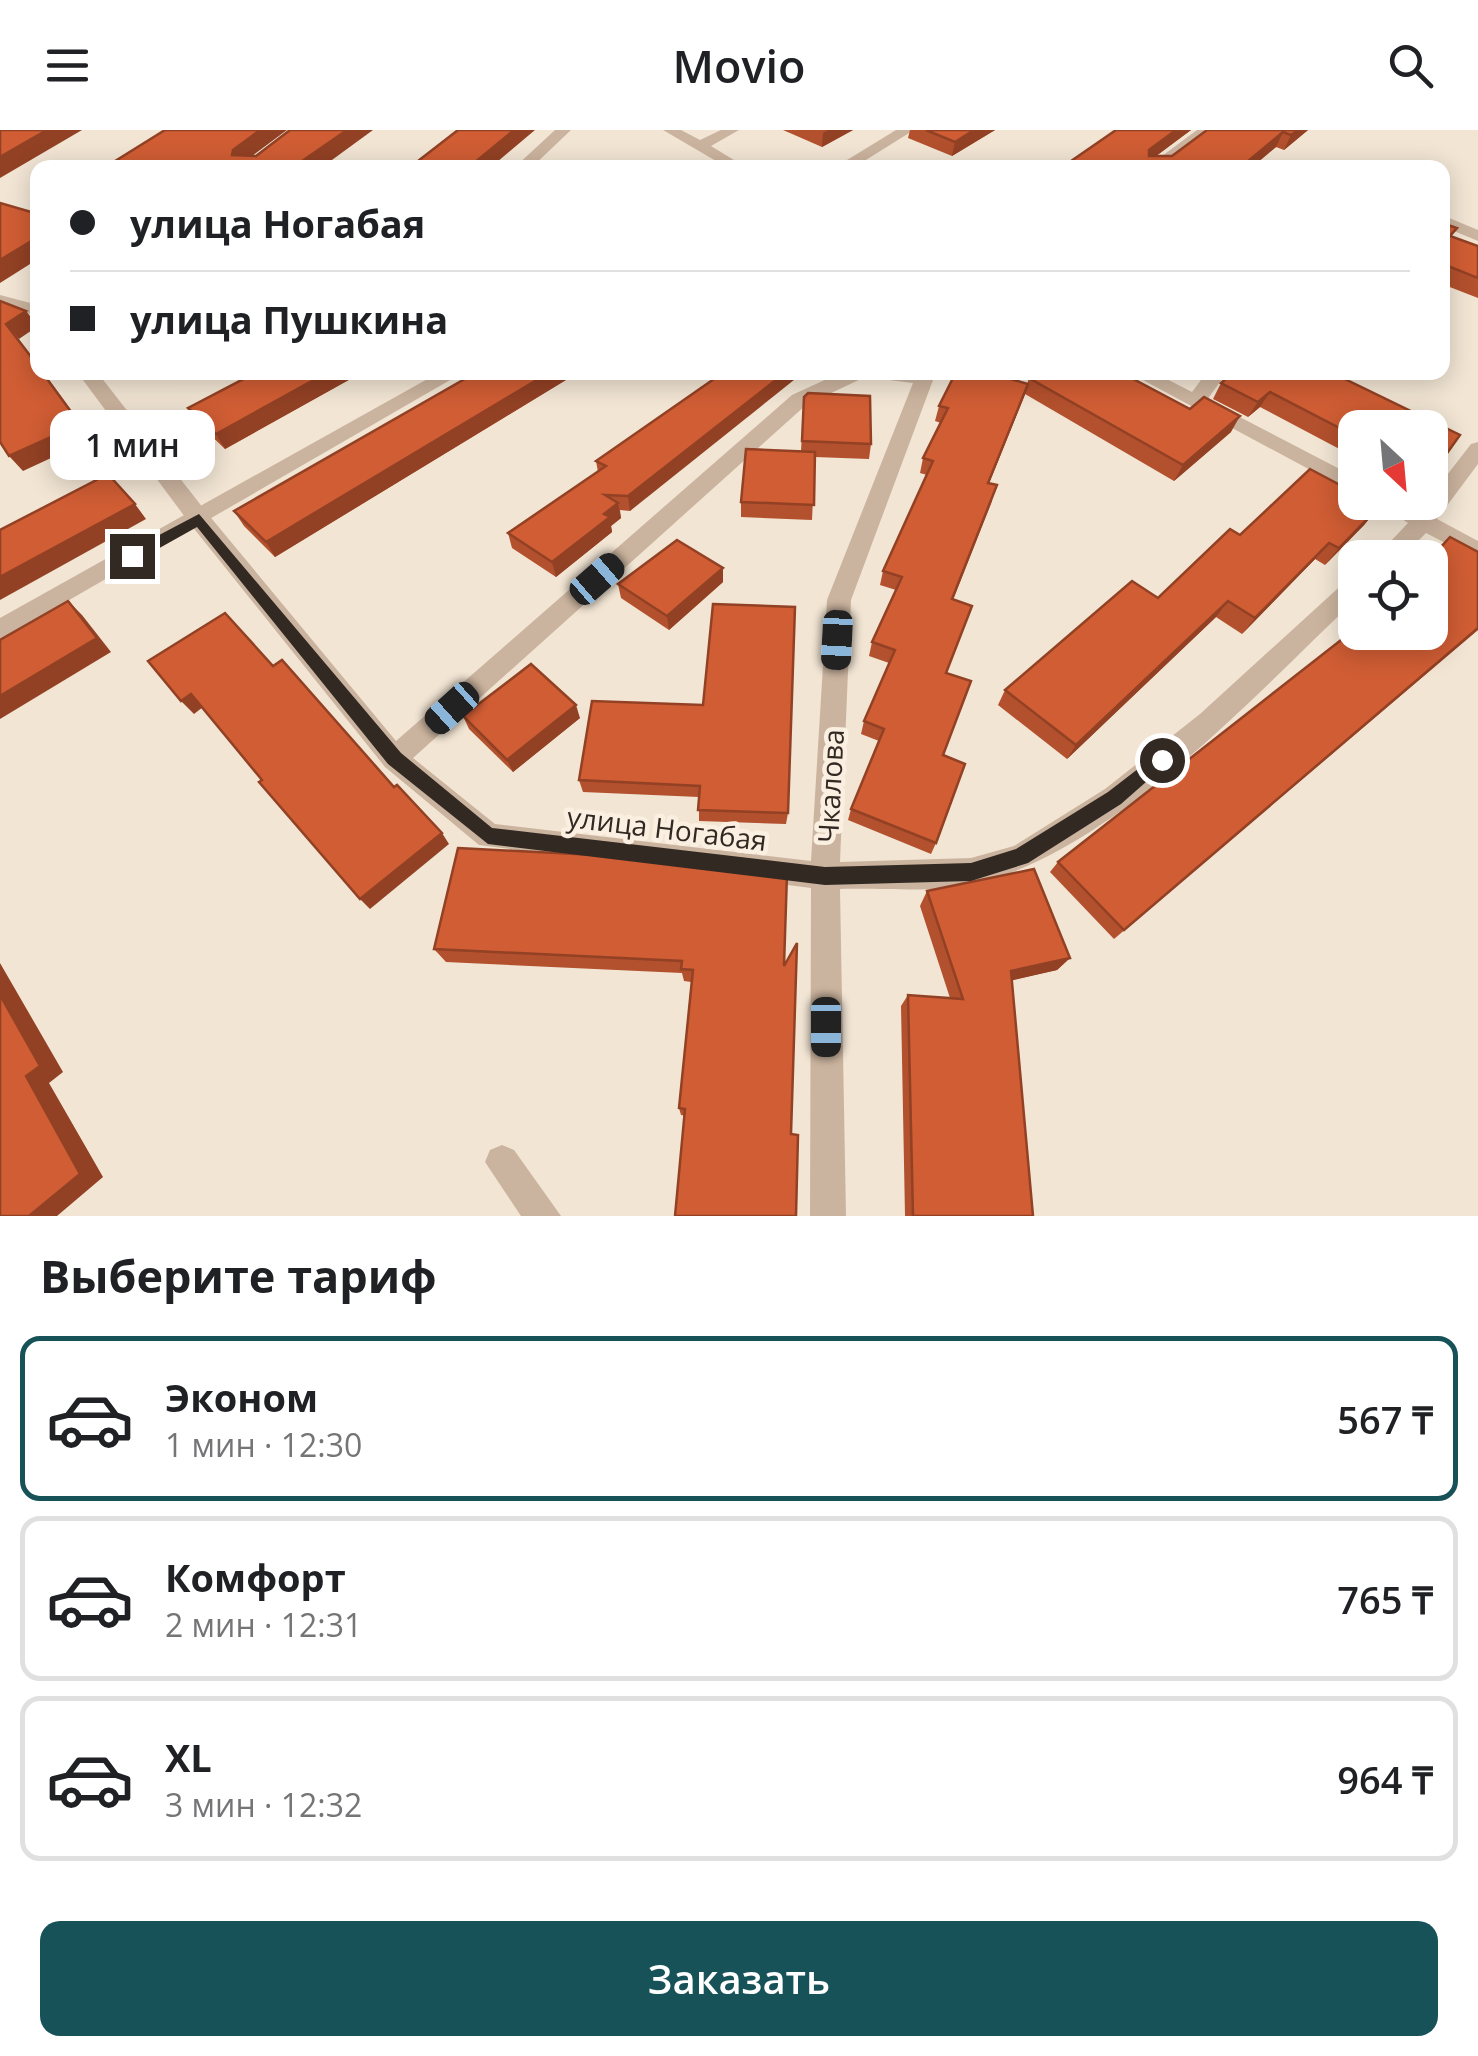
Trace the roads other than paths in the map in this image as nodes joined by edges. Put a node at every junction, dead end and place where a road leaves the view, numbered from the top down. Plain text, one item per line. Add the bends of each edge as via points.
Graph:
1 (564, 130) edge
2 (670, 130) edge
3 (732, 130) edge
4 (907, 130) edge
5 (1207, 130) edge
6 (702, 146) junction
7 (529, 160) edge
8 (726, 160) edge
9 (856, 160) edge
10 (1164, 160) edge
11 (1450, 224) edge
12 (1478, 236) edge
13 (0, 300) edge
14 (30, 309) edge
15 (92, 380) edge
16 (441, 380) edge
17 (842, 380) edge
18 (924, 380) edge
19 (1154, 380) edge
20 (1212, 380) edge
21 (1196, 400) junction
22 (1478, 449) edge
23 (1338, 477) edge
24 (199, 519) junction
25 (1419, 520) edge
26 (1423, 522) junction
27 (1404, 540) edge
28 (1478, 551) edge
29 (1338, 602) edge
30 (0, 630) edge
31 (394, 759) junction
32 (825, 876) junction
33 (502, 1162) dead end
34 (543, 1216) edge
35 (828, 1216) edge

1 - 7 street
2 - 6 street
3 - 6 street
4 - 9 street
5 - 10 street
6 - 8 street
11 - 12 street
13 - 14 street
15 - 24 street, улица Ногабая
16 - 24 street
17 - 31 street via 799,400
18 - 32 street, Чкалова via 839,600
19 - 21 street
20 - 21 street
21 - 23 street
22 - 26 street
24 - 30 street
24 - 31 street, улица Ногабая
25 - 26 street
26 - 27 street
26 - 28 street
29 - 32 street, улица Ногабая via 1210,722 1115,798 1021,857 971,872
31 - 32 street, улица Ногабая via 488,836
32 - 35 street, Чкалова
33 - 34 street

